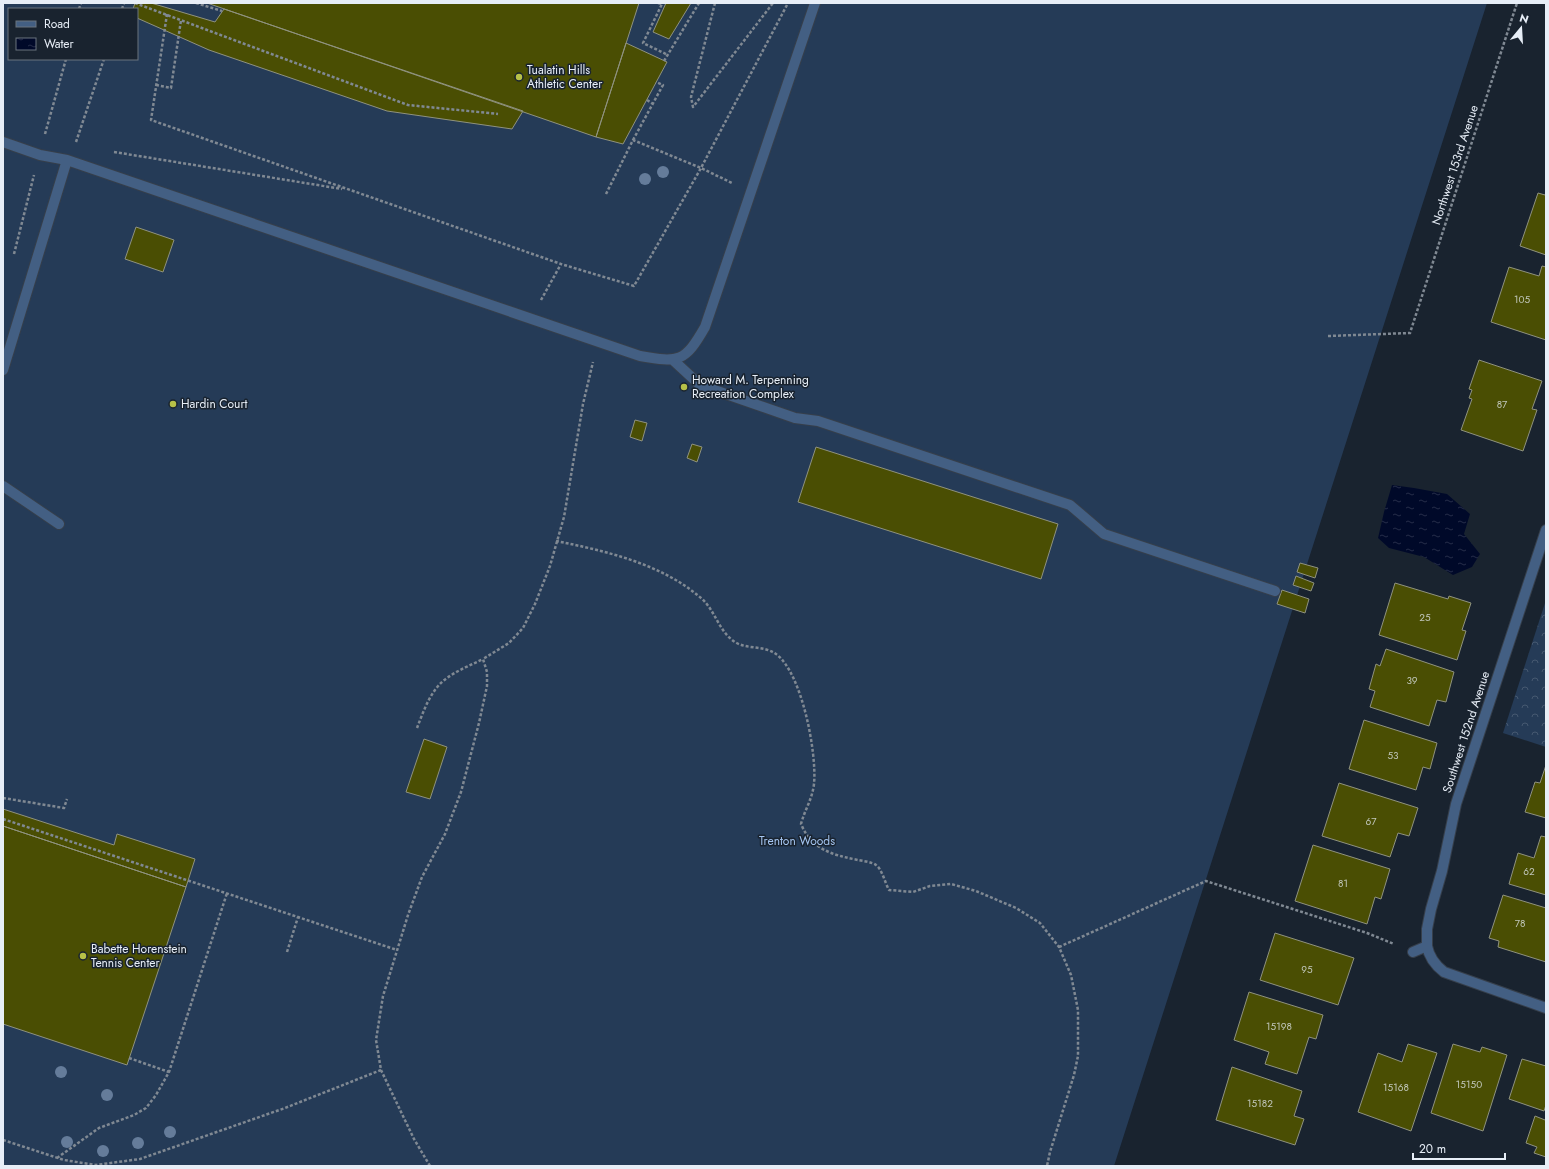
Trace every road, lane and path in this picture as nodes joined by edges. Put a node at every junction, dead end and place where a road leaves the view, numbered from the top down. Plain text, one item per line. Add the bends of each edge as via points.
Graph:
1 (135, 3) edge
2 (196, 3) edge
3 (658, 3) edge
4 (699, 3) edge
5 (715, 3) edge
6 (774, 3) edge
7 (788, 3) edge
8 (816, 3) edge
9 (1517, 3) edge
10 (206, 5) edge
11 (222, 12) dead end
12 (166, 14) junction
13 (181, 20) junction
14 (668, 55) junction
15 (66, 60) edge
16 (104, 60) edge
17 (664, 61) dead end
18 (656, 82) dead end
19 (156, 85) junction
20 (647, 100) dead end
21 (653, 104) junction
22 (498, 114) dead end
23 (633, 140) junction
24 (3, 142) edge
25 (114, 152) dead end
26 (40, 155) junction
27 (67, 160) junction
28 (702, 168) junction
29 (351, 190) junction
30 (751, 192) junction
31 (606, 194) dead end
32 (13, 259) dead end
33 (561, 264) junction
34 (531, 320) junction
35 (1328, 336) dead end
36 (598, 342) junction
37 (673, 360) junction
38 (3, 370) edge
39 (3, 486) edge
40 (58, 524) dead end
41 (1546, 530) edge
42 (556, 541) junction
43 (1275, 592) dead end
44 (483, 659) junction
45 (418, 728) dead end
46 (3, 798) edge
47 (67, 799) dead end
48 (3, 819) edge
49 (227, 893) junction
50 (298, 917) junction
51 (1426, 946) junction
52 (1059, 947) junction
53 (397, 950) junction
54 (287, 952) dead end
55 (1413, 952) joint
56 (1546, 1008) edge
57 (129, 1058) dead end
58 (382, 1070) junction
59 (169, 1072) junction
60 (3, 1140) edge
61 (57, 1158) junction
62 (430, 1166) edge
63 (1048, 1166) edge

1 - 12 path
2 - 10 path
3 - 14 path via 662,4 643,43
4 - 14 path
5 - 6 path via 691,97 693,107
7 - 28 path
8 - 30 street
9 - 35 path, Northwest 153rd Avenue via 1410,333
10 - 11 path
12 - 13 path
12 - 19 path
13 - 19 path via 171,88
13 - 22 path via 408,105
14 - 17 path
15 - 26 path
16 - 27 path
18 - 21 path via 663,85
19 - 29 path via 151,120
20 - 21 path
21 - 23 path
23 - 28 path
23 - 31 path
24 - 26 street
25 - 29 path
26 - 27 street
26 - 32 path
27 - 34 street
27 - 38 street
28 - 30 path
28 - 33 path via 634,286
29 - 33 path
30 - 37 street via 705,327 687,354
33 - 34 path
34 - 36 street
36 - 37 street via 640,356
36 - 42 path via 583,404 564,517
37 - 43 street via 700,385 795,418 818,421 1070,505 1104,534
39 - 40 street
41 - 51 street, Southwest 152nd Avenue via 1456,804 1442,871 1431,908
42 - 44 path via 548,572 523,628 509,643
42 - 52 path via 619,556 653,568 702,598 724,633 734,642 745,647 765,649 775,653 783,661 794,680 807,716 813,754 814,783 811,800 801,824 804,832 818,847 834,855 876,865 889,890 913,892 930,886 951,884 976,891 1016,908 1040,923
44 - 45 path via 447,678 438,686 423,711
44 - 53 path via 487,672 487,686 461,792 445,834 422,877
46 - 47 path via 64,808
48 - 49 path
49 - 50 path
49 - 59 path
50 - 53 path
50 - 54 path
51 - 55 street
51 - 56 street via 1428,954 1444,972
52 - 55 path via 1206,881 1367,933
52 - 63 path via 1071,974 1078,1010 1078,1056
53 - 58 path via 384,996 376,1040
57 - 59 path
58 - 61 path via 286,1108 140,1159 96,1164
58 - 62 path via 414,1139
59 - 61 path via 146,1108 134,1116 99,1128
60 - 61 path

